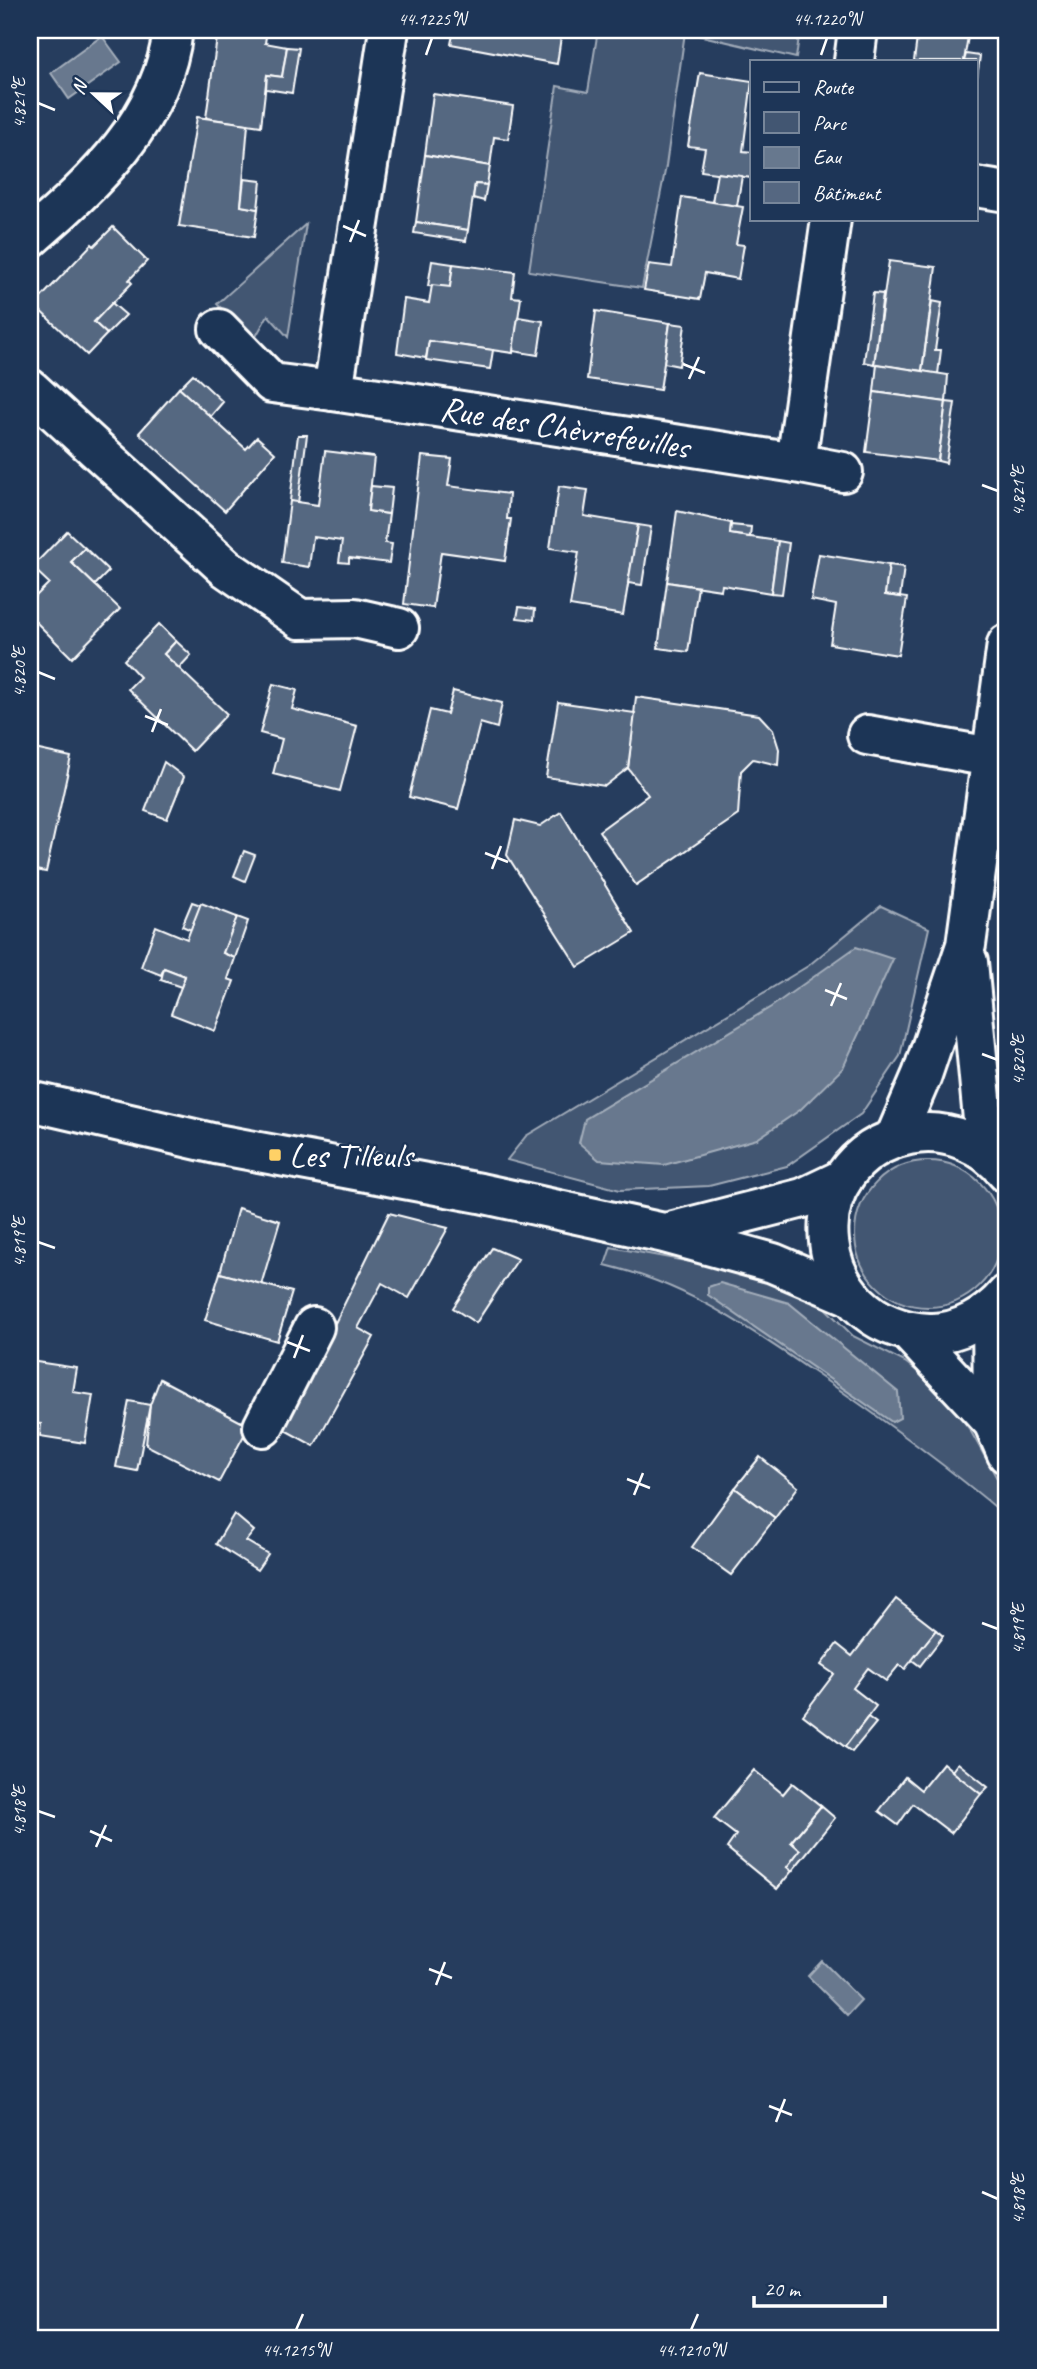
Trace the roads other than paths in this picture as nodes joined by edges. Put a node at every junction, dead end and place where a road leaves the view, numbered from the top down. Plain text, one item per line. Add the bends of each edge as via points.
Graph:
1 (173, 30) edge
2 (388, 30) edge
3 (858, 30) edge
4 (854, 60) edge
5 (978, 187) edge
6 (1007, 192) edge
7 (831, 220) edge
8 (30, 238) edge
9 (219, 329) dead end
10 (30, 389) edge
11 (333, 391) junction
12 (796, 463) junction
13 (842, 472) dead end
14 (398, 628) dead end
15 (1007, 645) edge
16 (867, 735) dead end
17 (991, 757) junction
18 (967, 946) junction
19 (30, 1101) edge
20 (895, 1138) junction
21 (997, 1162) edge
22 (843, 1180) junction
23 (664, 1233) junction
24 (848, 1295) junction
25 (1000, 1302) edge
26 (314, 1327) dead end
27 (909, 1332) junction
28 (263, 1427) dead end
29 (1000, 1438) edge

1 - 8 street via 157,96 88,188
2 - 11 street
3 - 4 street
5 - 6 street
7 - 12 street
9 - 11 street, Rue des Chèvrefeuilles via 272,383
10 - 14 street via 226,568 300,619 355,618
11 - 12 street, Rue des Chèvrefeuilles
12 - 13 street, Rue des Chèvrefeuilles
15 - 17 street
16 - 17 street
17 - 18 street
18 - 20 street
18 - 21 street
19 - 23 street via 216,1144
20 - 21 street via 943,1134 965,1140
20 - 22 street via 874,1148
22 - 23 street via 803,1198
22 - 24 street via 832,1201 828,1238 836,1274
23 - 24 street via 773,1264
24 - 27 street via 866,1312
25 - 27 street via 967,1325 939,1333
25 - 29 street
26 - 28 street
27 - 29 street

